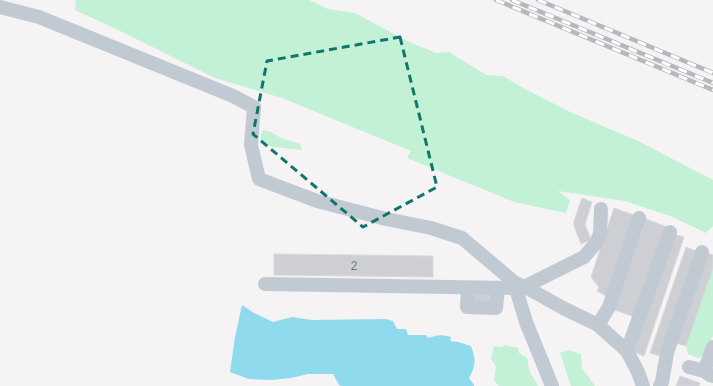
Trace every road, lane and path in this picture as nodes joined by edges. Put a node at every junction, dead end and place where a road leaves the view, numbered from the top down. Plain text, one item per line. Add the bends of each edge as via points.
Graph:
1 (0, 7) edge
2 (601, 209) dead end
3 (639, 218) dead end
4 (670, 232) dead end
5 (702, 252) dead end
6 (265, 284) dead end
7 (518, 286) junction
8 (468, 288) junction
9 (498, 288) junction
10 (598, 325) junction
11 (713, 347) edge
12 (627, 351) junction
13 (689, 367) dead end
14 (708, 374) edge
15 (552, 386) edge
16 (643, 386) edge
17 (660, 386) edge

1 - 7 street via 39,16 254,107 251,145 259,179 317,201 431,228 462,238
2 - 7 street via 600,234 584,257
3 - 10 street via 609,307
4 - 12 street
5 - 17 street via 667,353
6 - 8 street
7 - 9 street
7 - 10 street
7 - 15 street via 526,322
8 - 9 street
8 - 9 street via 467,307 496,308
10 - 12 street
11 - 14 street
12 - 16 street
13 - 14 street

